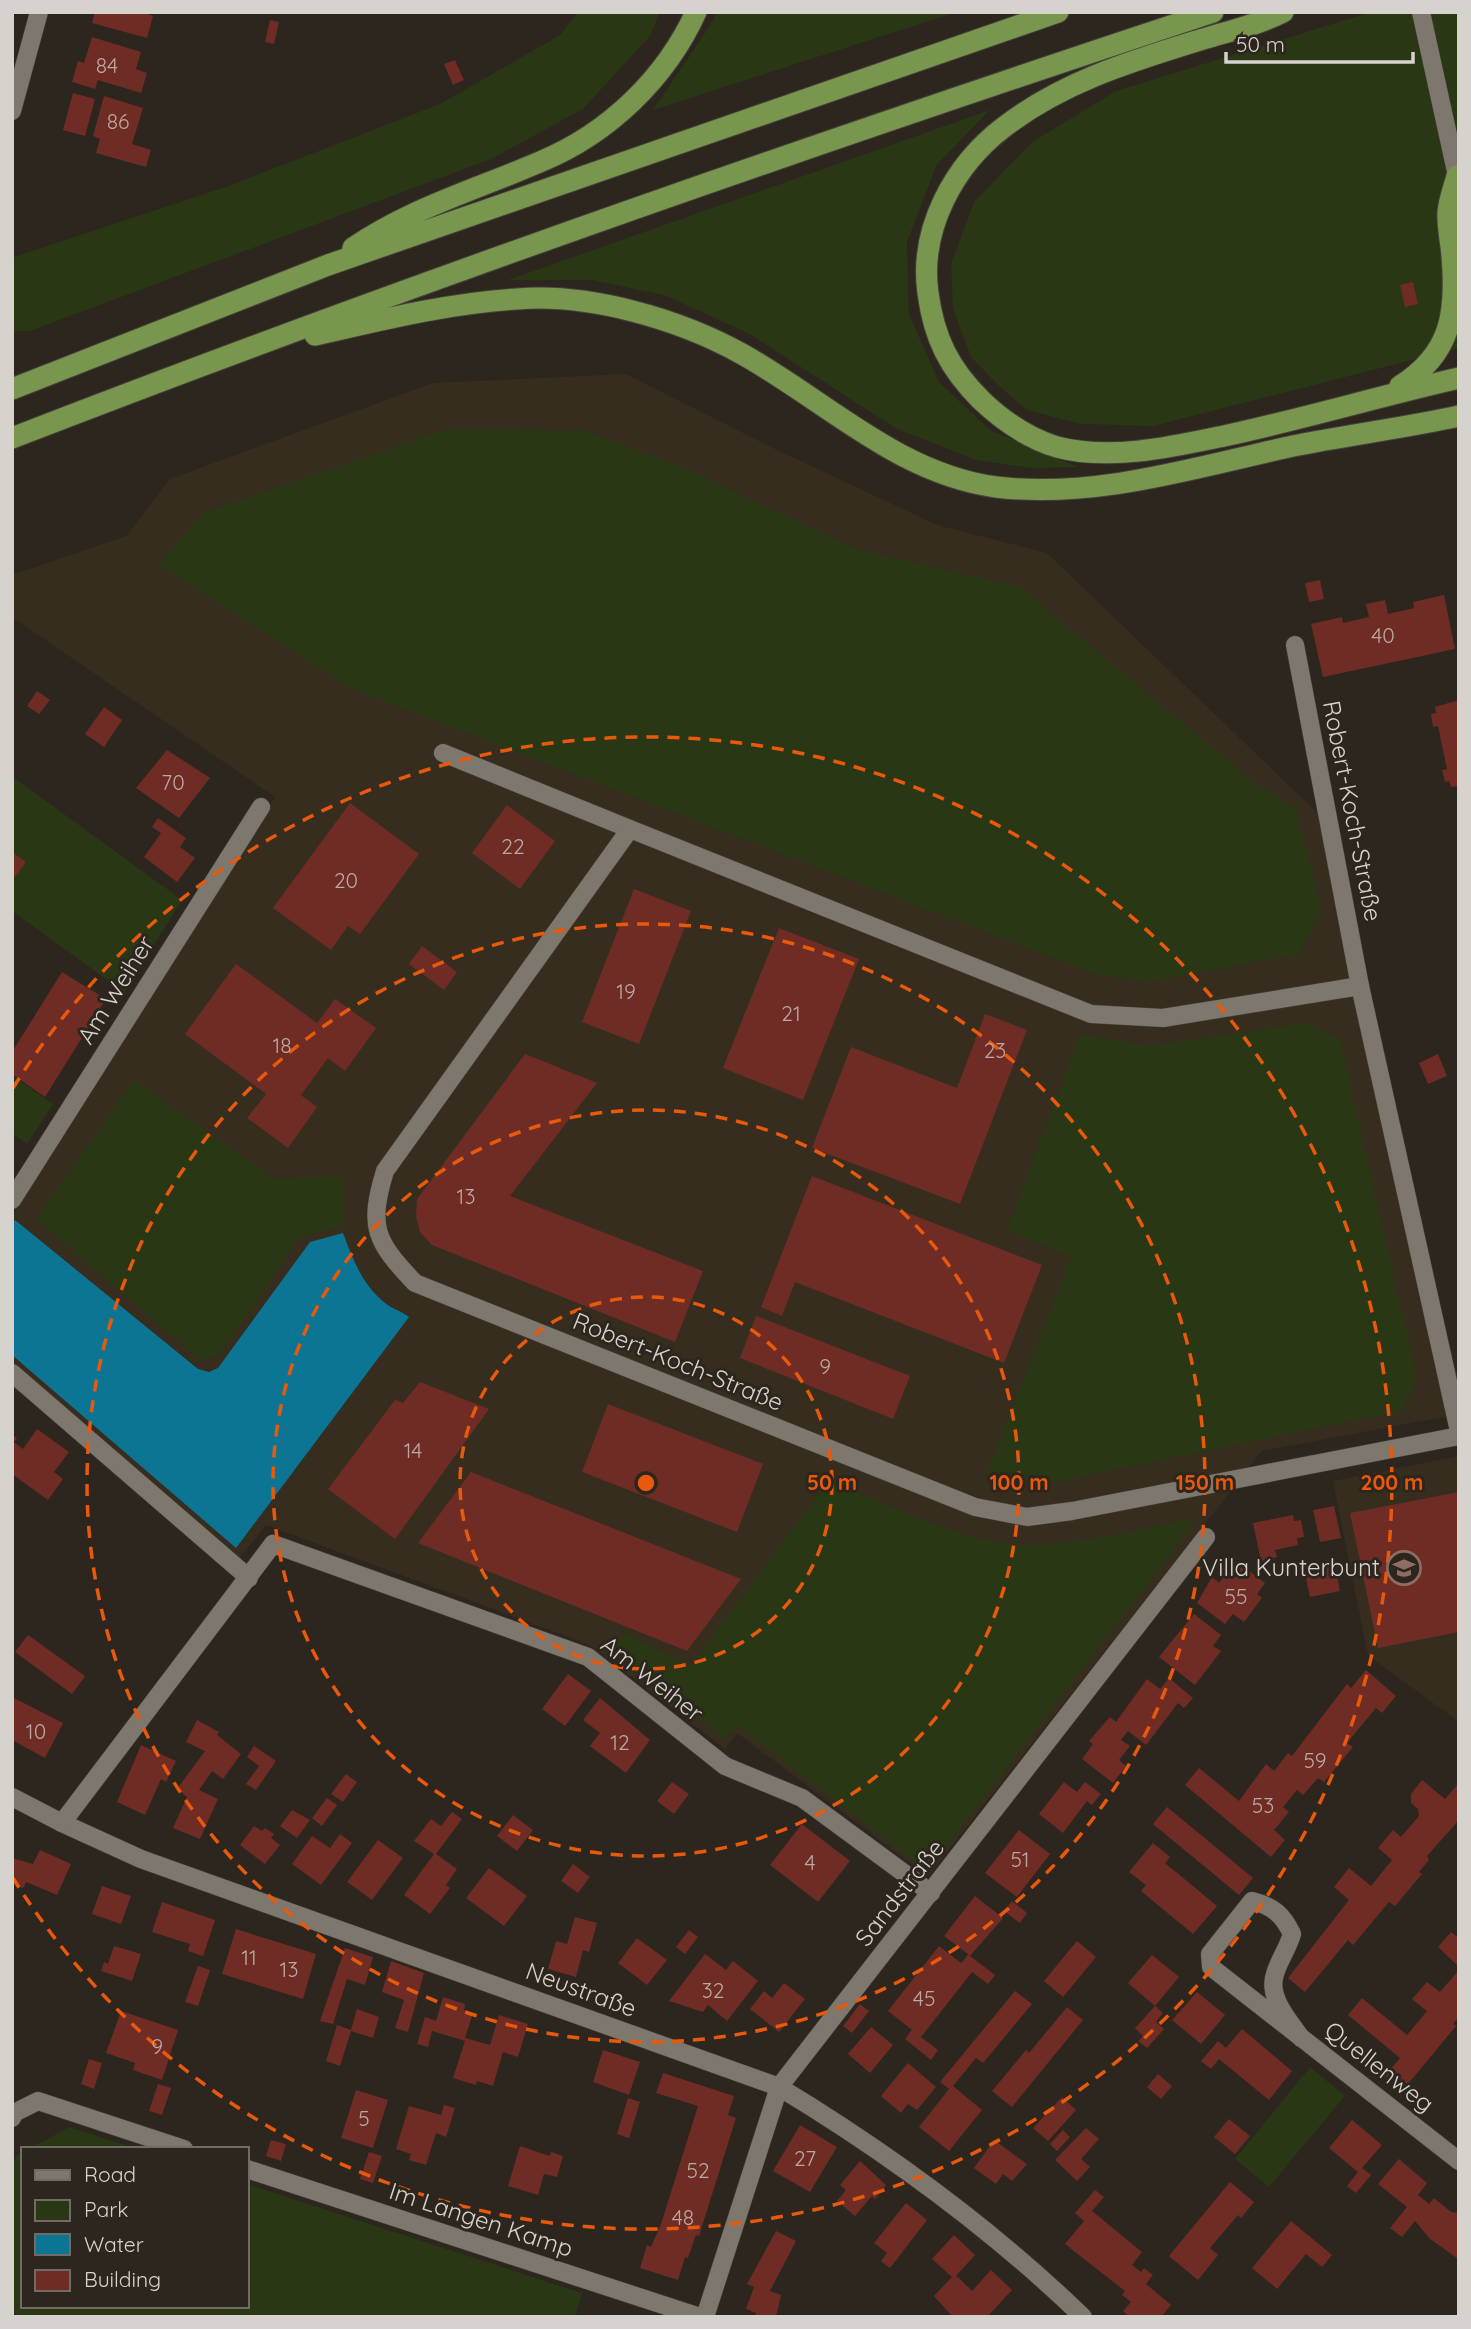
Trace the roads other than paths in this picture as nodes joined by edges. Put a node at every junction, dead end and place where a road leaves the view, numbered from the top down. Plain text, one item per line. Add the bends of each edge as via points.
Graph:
1 (39, 12) edge
2 (696, 12) edge
3 (1058, 12) edge
4 (1213, 12) edge
5 (1283, 12) edge
6 (1421, 12) edge
7 (12, 111) edge
8 (1458, 180) edge
9 (328, 265) junction
10 (241, 351) junction
11 (1459, 378) edge
12 (12, 388) edge
13 (1386, 395) junction
14 (1459, 416) edge
15 (12, 438) edge
16 (1295, 645) dead end
17 (443, 753) dead end
18 (261, 807) dead end
19 (630, 829) junction
20 (1360, 986) junction
21 (12, 1200) edge
22 (12, 1373) edge
23 (1459, 1433) edge
24 (1206, 1537) dead end
25 (249, 1578) junction
26 (12, 1797) edge
27 (62, 1824) junction
28 (931, 1893) junction
29 (1301, 2038) junction
30 (779, 2087) junction
31 (12, 2118) edge
32 (178, 2147) edge
33 (1459, 2161) edge
34 (248, 2169) edge
35 (703, 2317) edge
36 (1083, 2317) edge

1 - 7 street
2 - 9 highway via 688,31 646,90 600,128 545,160 390,223
3 - 9 highway
4 - 10 highway via 542,240
5 - 13 highway via 1116,65 1046,97 1001,129 958,174 935,217 925,272 933,326 958,376 1007,425 1057,447 1105,452 1175,446
6 - 8 street
8 - 13 highway via 1448,213 1454,284 1450,324 1443,343 1422,372
9 - 12 highway
10 - 14 highway via 415,313 519,298 595,303 676,324 742,354 874,440 928,467 994,486 1040,489 1114,485
10 - 15 highway
11 - 13 highway
16 - 20 street, Robert-Koch-Straße
17 - 19 street
18 - 21 street, Am Weiher
19 - 20 street via 1091,1014 1163,1018
19 - 23 street, Robert-Koch-Straße via 386,1171 376,1201 377,1234 391,1258 415,1283 975,1507 1027,1517
20 - 23 street, Robert-Koch-Straße
22 - 25 street
24 - 28 street, Sandstraße
25 - 27 street, Am Weiher
25 - 28 street, Am Weiher via 273,1544 588,1657 724,1766 802,1798
26 - 27 street, Neustraße
27 - 30 street, Neustraße via 141,1859
28 - 30 street, Sandstraße
29 - 29 street, Quellenweg via 1274,1992 1274,1975 1292,1934 1284,1918 1267,1905 1252,1901 1210,1954 1211,1968
29 - 33 street, Quellenweg
30 - 35 street, Sandstraße
30 - 36 street, Neustraße via 865,2139 974,2220
31 - 32 street via 38,2101
34 - 35 street, Im Langen Kamp

